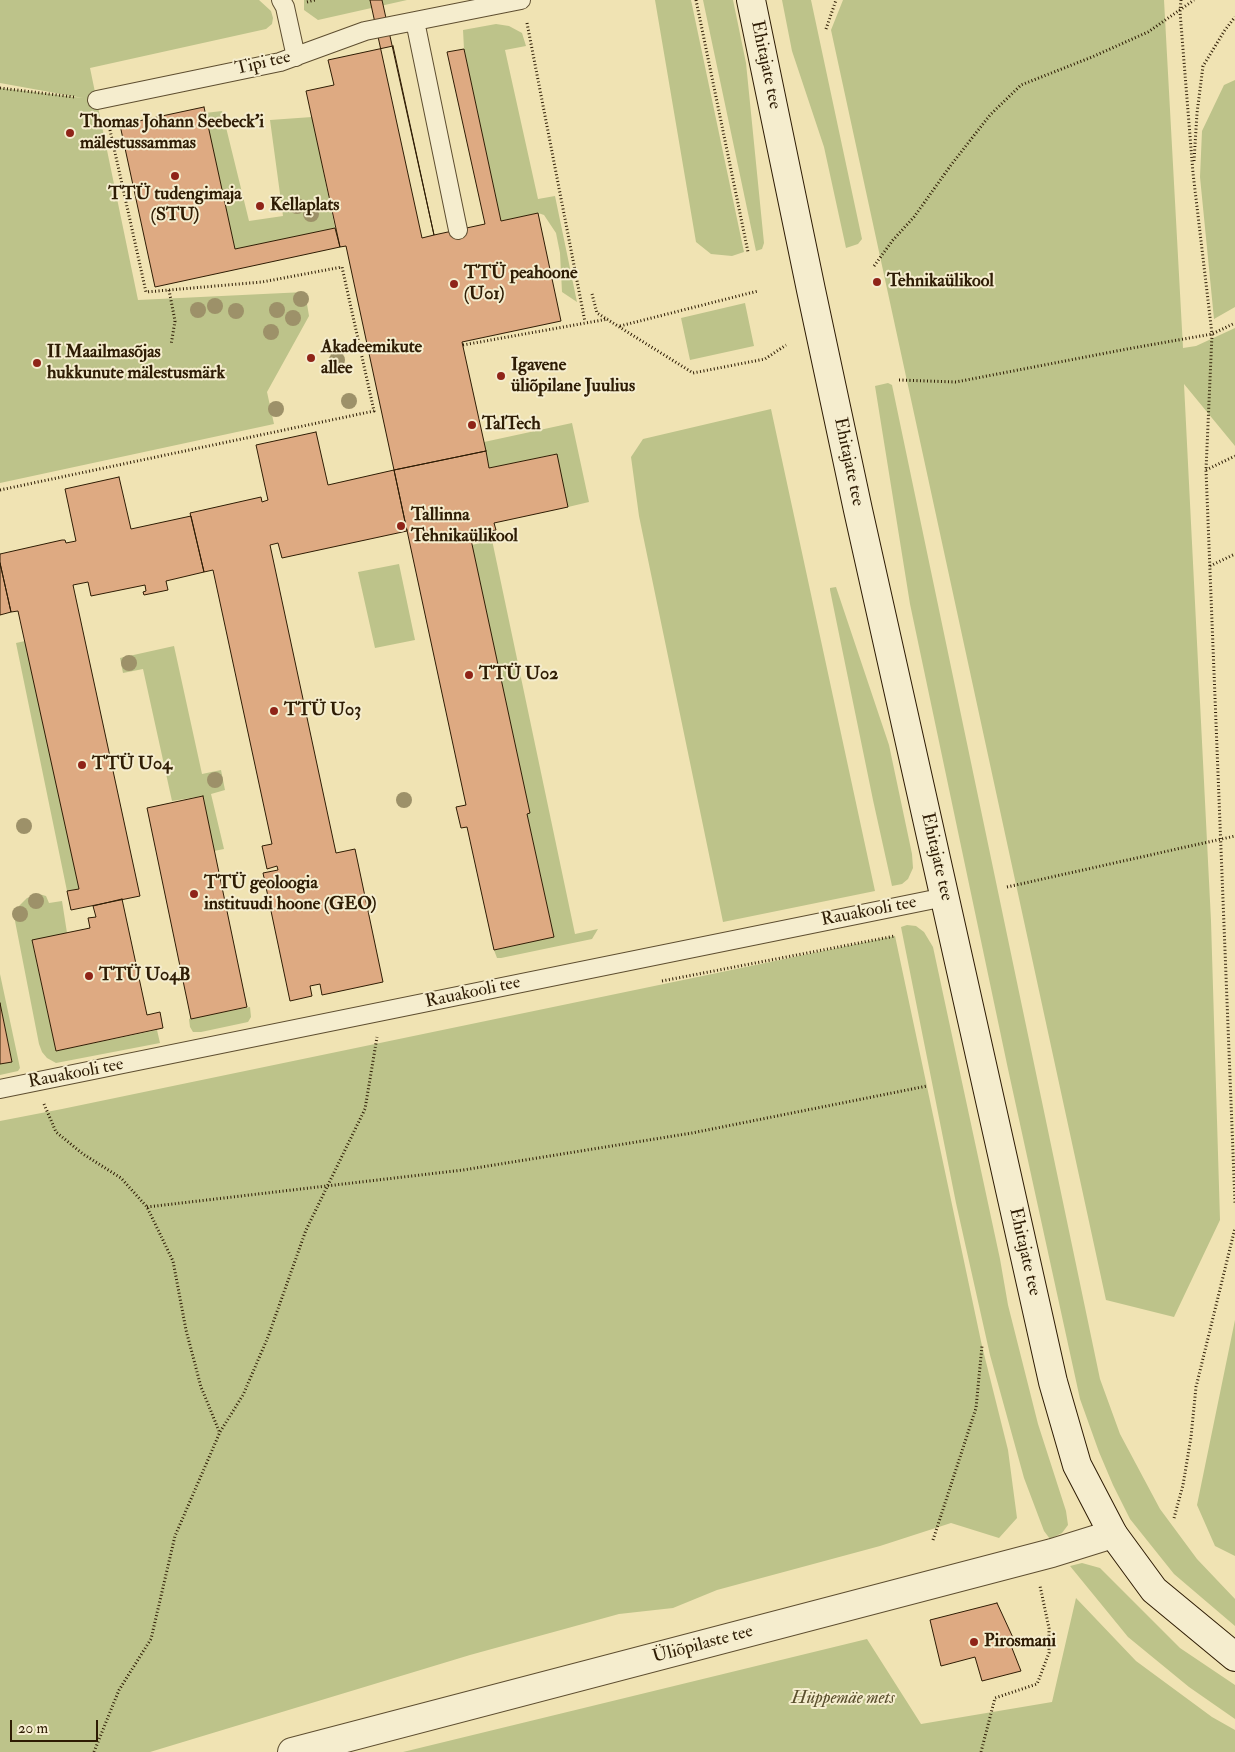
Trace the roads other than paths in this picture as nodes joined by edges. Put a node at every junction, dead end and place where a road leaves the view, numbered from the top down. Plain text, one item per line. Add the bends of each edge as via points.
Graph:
1 (281, 0) edge
2 (522, 0) edge
3 (751, 0) edge
4 (415, 21) junction
5 (296, 57) junction
6 (100, 99) road end
7 (458, 230) dead end
8 (945, 897) junction
9 (0, 1089) edge
10 (1113, 1534) junction
11 (1235, 1657) edge
12 (292, 1752) edge

1 - 5 lane
2 - 4 lane, Tipi tee
3 - 8 main road, Ehitajate tee via 858,510
4 - 5 lane, Tipi tee via 366,31
4 - 7 lane
5 - 6 lane, Tipi tee
8 - 9 lane, Rauakooli tee
8 - 10 main road, Ehitajate tee via 1053,1382 1077,1465
10 - 11 main road, Ehitajate tee via 1154,1590
10 - 12 main road, Üliõpilaste tee via 1034,1558

